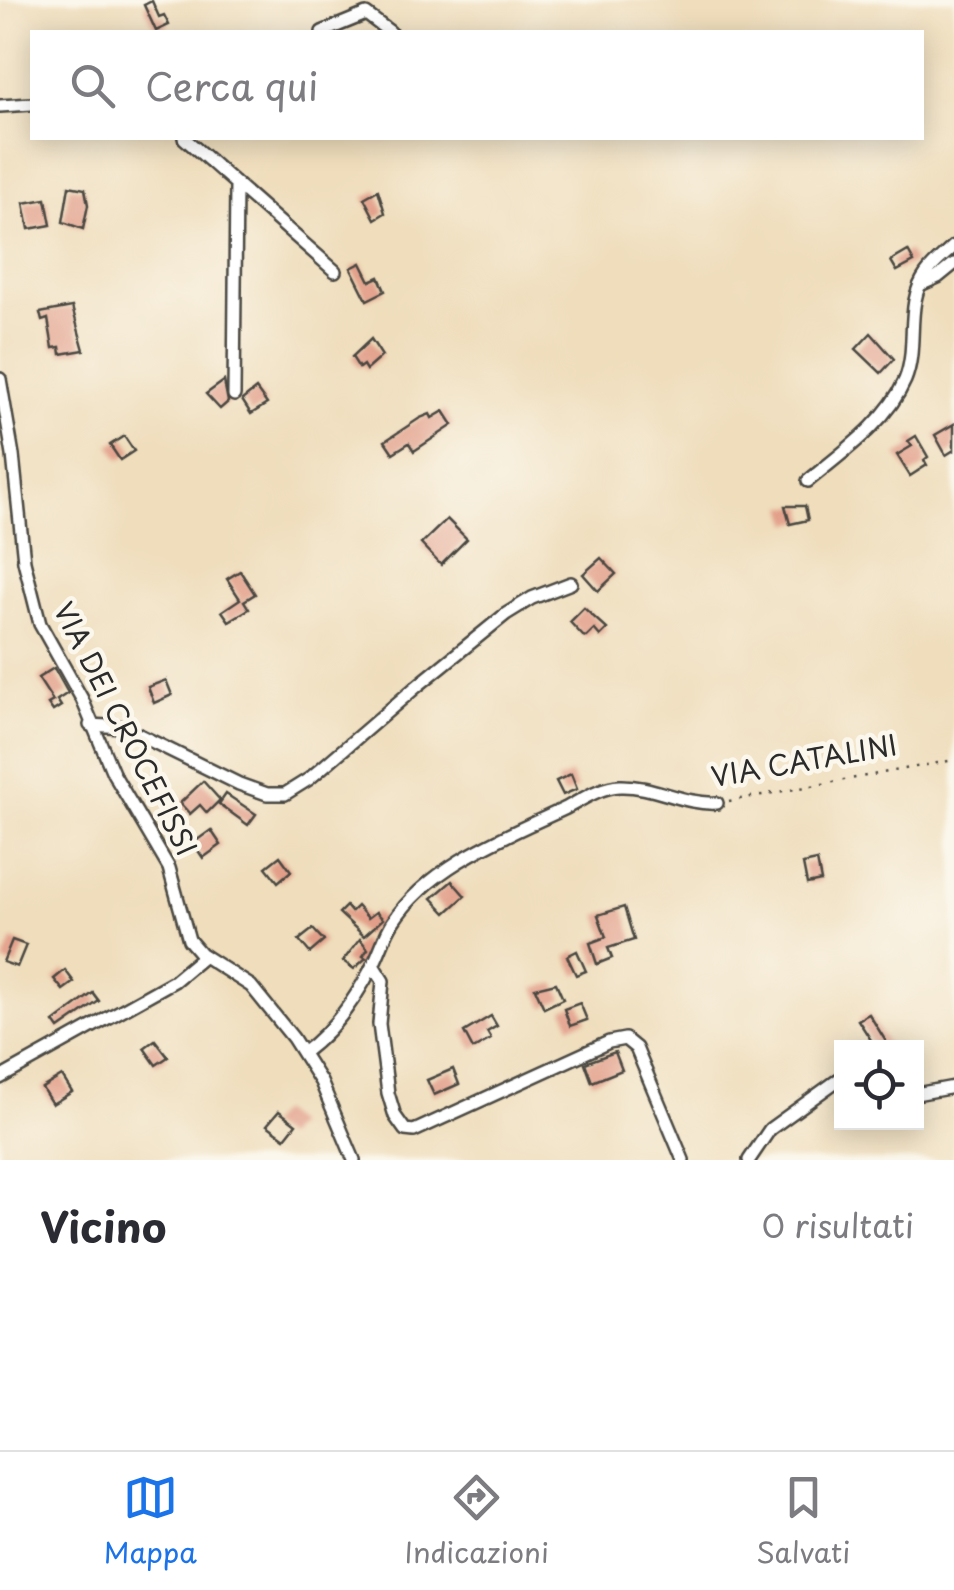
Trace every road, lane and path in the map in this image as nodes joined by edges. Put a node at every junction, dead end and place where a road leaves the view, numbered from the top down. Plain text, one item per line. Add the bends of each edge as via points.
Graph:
1 (327, 30) edge
2 (387, 30) edge
3 (30, 104) edge
4 (0, 106) edge
5 (186, 140) edge
6 (236, 184) junction
7 (954, 246) edge
8 (954, 264) edge
9 (335, 271) dead end
10 (920, 285) junction
11 (0, 379) edge
12 (234, 395) dead end
13 (808, 481) dead end
14 (571, 583) dead end
15 (90, 725) junction
16 (954, 760) edge
17 (717, 803) joint
18 (204, 956) junction
19 (373, 965) junction
20 (303, 1053) junction
21 (0, 1078) edge
22 (834, 1083) edge
23 (954, 1087) edge
24 (924, 1093) edge
25 (354, 1160) edge
26 (683, 1160) edge
27 (749, 1160) edge

1 - 2 street via 366,14
3 - 4 street
5 - 6 street
6 - 9 street
6 - 12 street
7 - 10 street
8 - 10 street
10 - 13 street via 910,365 898,392 858,439
11 - 15 street, VIA DEI CROCEFISSI via 32,600
14 - 15 street via 506,614 285,794 239,784 123,727
15 - 18 street, VIA DEI CROCEFISSI via 169,868 186,934
16 - 17 path, VIA CATALINI
17 - 19 street, VIA CATALINI via 628,786 592,794 493,841 430,884 397,916
18 - 20 street, VIA DEI CROCEFISSI via 252,986
18 - 21 street via 174,982
19 - 20 street, VIA CATALINI via 333,1026
19 - 26 street via 383,980 379,1024 388,1094 405,1130 625,1038 636,1048
20 - 25 street, VIA DEI CROCEFISSI
22 - 27 street via 772,1126
23 - 24 street

